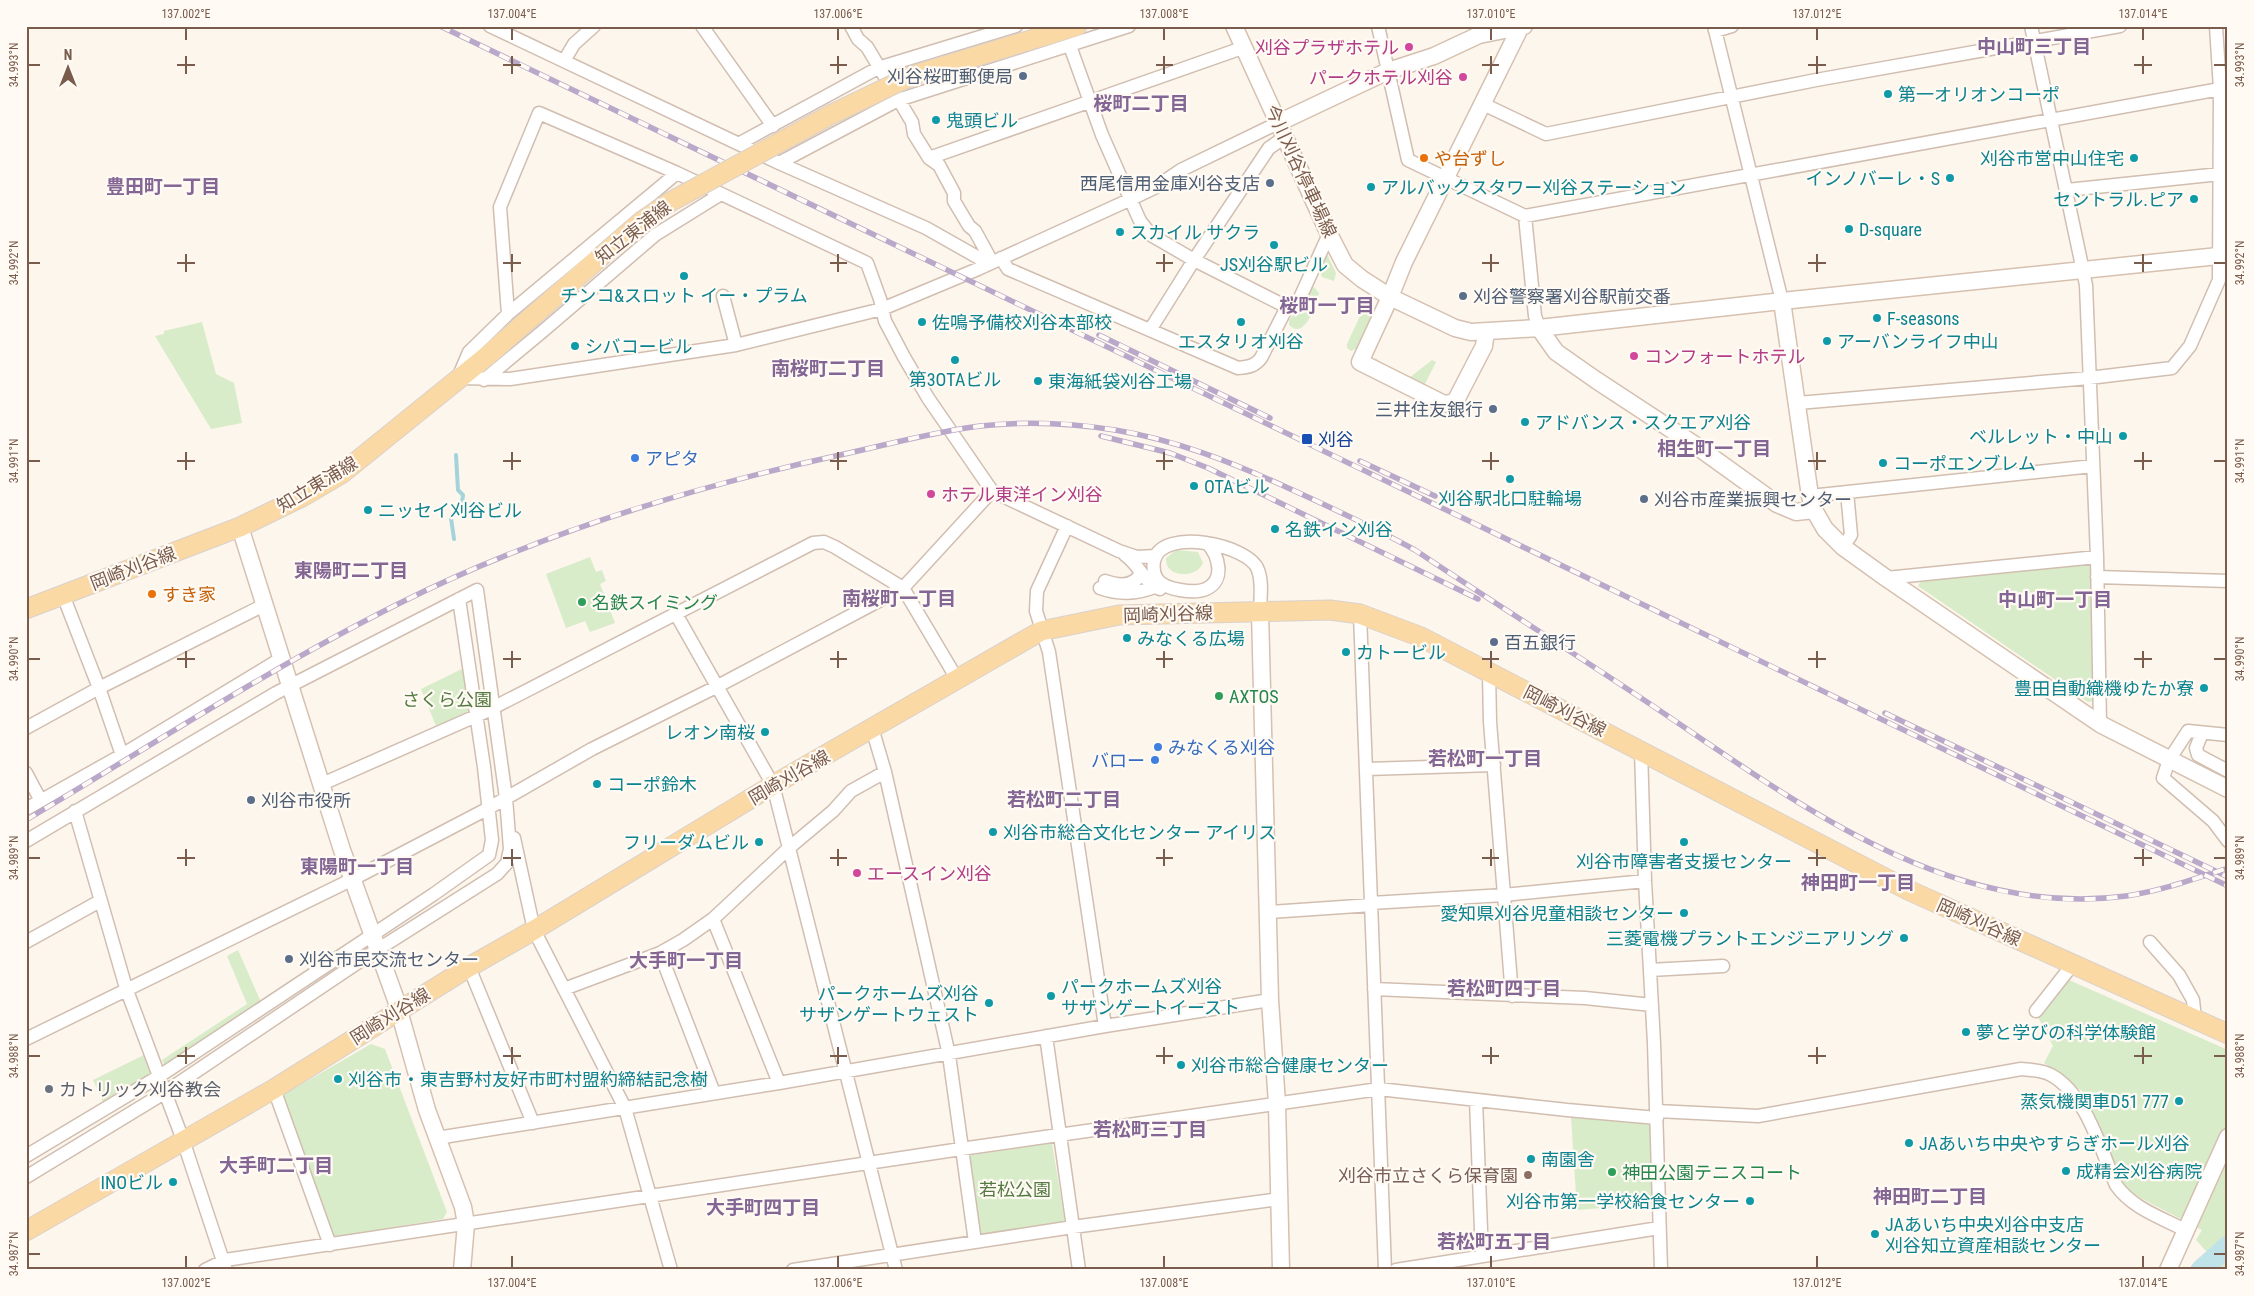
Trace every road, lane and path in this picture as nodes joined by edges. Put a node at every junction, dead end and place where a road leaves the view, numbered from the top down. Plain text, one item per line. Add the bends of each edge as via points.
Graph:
1 (490, 26) edge
2 (702, 26) edge
3 (851, 26) edge
4 (1016, 26) edge
5 (1077, 26) edge
6 (1129, 26) edge
7 (1234, 26) edge
8 (1378, 26) edge
9 (1522, 26) edge
10 (1732, 26) edge
11 (2031, 26) edge
12 (2120, 26) edge
13 (2216, 26) edge
14 (591, 27) edge
15 (1714, 28) edge
16 (2034, 42) junction
17 (1070, 46) junction
18 (1244, 47) junction
19 (564, 61) junction
20 (878, 68) junction
21 (1388, 71) junction
22 (2220, 89) junction
23 (1732, 98) junction
24 (898, 100) junction
25 (1091, 102) junction
26 (1484, 104) junction
27 (2050, 122) junction
28 (773, 126) junction
29 (1282, 130) junction
30 (740, 143) junction
31 (2224, 156) edge
32 (929, 158) junction
33 (779, 163) junction
34 (677, 173) junction
35 (2220, 174) junction
36 (1750, 175) junction
37 (1447, 178) junction
38 (2067, 190) junction
39 (721, 194) junction
40 (1129, 200) junction
41 (1525, 216) junction
42 (1329, 234) junction
43 (2224, 256) edge
44 (997, 260) junction
45 (1194, 260) junction
46 (2084, 271) junction
47 (723, 296) dead end
48 (1390, 297) junction
49 (1782, 301) junction
50 (1287, 307) junction
51 (882, 309) junction
52 (508, 314) junction
53 (1539, 328) junction
54 (1150, 330) junction
55 (1486, 332) junction
56 (736, 345) junction
57 (458, 378) junction
58 (2089, 378) junction
59 (484, 380) junction
60 (1798, 403) junction
61 (2093, 466) junction
62 (992, 492) junction
63 (1847, 492) junction
64 (1812, 503) junction
65 (1067, 526) junction
66 (240, 527) junction
67 (1208, 544) junction
68 (1843, 547) junction
69 (1119, 551) junction
70 (1155, 556) junction
71 (2097, 558) junction
72 (1141, 572) junction
73 (2097, 577) junction
74 (1886, 578) junction
75 (2228, 581) edge
76 (1155, 587) junction
77 (902, 588) junction
78 (1175, 590) junction
79 (63, 595) junction
80 (459, 599) junction
81 (264, 605) junction
82 (26, 609) edge
83 (1260, 612) junction
84 (676, 614) junction
85 (1360, 614) junction
86 (1041, 631) junction
87 (282, 658) junction
88 (1489, 672) junction
89 (957, 679) junction
90 (290, 685) junction
91 (716, 687) junction
92 (99, 688) junction
93 (494, 708) junction
94 (476, 715) junction
95 (2100, 724) junction
96 (26, 728) edge
97 (872, 728) junction
98 (2202, 733) junction
99 (2228, 735) edge
100 (1641, 750) junction
101 (122, 755) junction
102 (2169, 760) junction
103 (1494, 765) junction
104 (1367, 769) junction
105 (2228, 771) edge
106 (885, 772) junction
107 (26, 773) edge
108 (322, 784) junction
109 (773, 785) junction
110 (2228, 789) edge
111 (506, 798) junction
112 (41, 801) junction
113 (26, 809) edge
114 (487, 809) junction
115 (75, 811) junction
116 (26, 841) edge
117 (2228, 841) edge
118 (790, 847) junction
119 (353, 879) junction
120 (1645, 881) junction
121 (1504, 894) junction
122 (100, 901) junction
123 (1371, 904) junction
124 (1269, 912) junction
125 (713, 919) junction
126 (534, 930) junction
127 (372, 934) junction
128 (26, 942) edge
129 (2150, 942) dead end
130 (378, 950) junction
131 (660, 953) junction
132 (2073, 964) junction
133 (1723, 966) dead end
134 (469, 967) junction
135 (1650, 970) junction
136 (126, 988) junction
137 (564, 989) junction
138 (1374, 989) junction
139 (1512, 996) junction
140 (1270, 1000) junction
141 (1652, 1004) junction
142 (399, 1010) junction
143 (2036, 1011) dead end
144 (2195, 1019) junction
145 (1105, 1026) junction
146 (2228, 1034) edge
147 (1046, 1036) junction
148 (26, 1039) edge
149 (949, 1055) junction
150 (846, 1072) junction
151 (158, 1077) junction
152 (779, 1083) junction
153 (274, 1089) junction
154 (1379, 1089) junction
155 (164, 1092) junction
156 (714, 1093) junction
157 (1476, 1100) junction
158 (1276, 1104) junction
159 (625, 1108) junction
160 (1657, 1115) junction
161 (533, 1124) junction
162 (1058, 1134) junction
163 (2228, 1137) edge
164 (437, 1138) junction
165 (183, 1140) junction
166 (961, 1149) junction
167 (26, 1156) edge
168 (869, 1163) junction
169 (26, 1177) edge
170 (650, 1195) junction
171 (1279, 1199) junction
172 (466, 1224) junction
173 (1073, 1227) junction
174 (1659, 1228) junction
175 (2185, 1230) junction
176 (26, 1231) edge
177 (975, 1242) junction
178 (330, 1245) junction
179 (892, 1255) junction
180 (1482, 1256) junction
181 (225, 1265) edge
182 (205, 1270) edge
183 (462, 1270) edge
184 (671, 1270) edge
185 (793, 1270) edge
186 (896, 1270) edge
187 (1079, 1270) edge
188 (1281, 1270) edge
189 (1385, 1270) edge
190 (1396, 1270) edge
191 (1661, 1270) edge
192 (2168, 1270) edge

1 - 19 street
2 - 28 street
3 - 20 street via 858,39 868,47
4 - 20 street
5 - 57 main road, 知立東浦線, bridge via 911,76 687,192 642,221
6 - 17 street
7 - 18 street, 今川刈谷停車場線
8 - 21 street
9 - 21 street via 1479,35 1434,56
9 - 26 street
10 - 15 street
11 - 16 street
12 - 16 street
13 - 22 street
14 - 19 street via 574,44
15 - 23 street
16 - 23 street via 1934,58
16 - 27 street
17 - 24 street
17 - 25 street
18 - 25 street
18 - 29 street, 今川刈谷停車場線
19 - 30 street
20 - 24 street
20 - 28 street
21 - 29 street
21 - 37 street via 1408,160
22 - 27 street
22 - 31 street
23 - 26 street via 1546,134
23 - 36 street
24 - 32 street
24 - 33 street
25 - 32 street
25 - 40 street
26 - 37 street
27 - 36 street
27 - 38 street
28 - 30 street
29 - 40 street via 1181,170
29 - 42 street, 今川刈谷停車場線
29 - 45 street
30 - 33 street
31 - 35 street
32 - 44 street via 939,165 969,226
33 - 44 street via 926,228 978,258
34 - 39 street
34 - 52 street
34 - 52 street via 539,112 500,208
35 - 38 street
35 - 43 street
36 - 41 street
36 - 49 street
37 - 41 street
37 - 48 street
38 - 46 street
39 - 51 street via 867,263
39 - 59 street via 655,235
40 - 44 street
40 - 45 street via 1151,235
41 - 53 street
42 - 48 street, 今川刈谷停車場線 via 1346,265
42 - 50 street via 1298,300
43 - 46 street, 今川刈谷停車場線
43 - 58 street via 2219,280 2190,346 2172,368
44 - 51 street
44 - 54 street via 1008,268
45 - 50 street
45 - 54 street
46 - 49 street, 今川刈谷停車場線
46 - 58 street
47 - 56 street
48 - 55 street, 今川刈谷停車場線 via 1455,328
48 - 55 street via 1360,362 1444,404 1455,402 1484,346
49 - 53 street, 今川刈谷停車場線
49 - 60 street
50 - 54 street via 1256,364 1238,368
51 - 56 street
51 - 62 street via 885,321 918,382
52 - 57 street via 468,352
53 - 55 street, 今川刈谷停車場線
53 - 64 street via 1556,352 1777,504 1796,512
56 - 59 street via 510,379
57 - 59 street
57 - 66 main road, 知立東浦線 via 341,474
58 - 60 street
58 - 61 street
60 - 64 street
61 - 63 street
61 - 71 street
62 - 65 street
62 - 77 street
63 - 64 street
63 - 68 street via 1851,535
64 - 68 street via 1825,528
65 - 69 street
65 - 86 street via 1037,591 1036,611
66 - 79 main road, 岡崎刈谷線
66 - 81 street
67 - 70 street via 1176,542 1166,545
67 - 78 street via 1219,562 1213,585 1205,590
67 - 83 street via 1252,560 1258,570
68 - 74 street
69 - 70 street via 1137,557
69 - 72 street via 1134,560
70 - 78 street via 1157,580
71 - 73 street
71 - 74 street
72 - 76 street
72 - 76 street via 1139,578 1129,584 1102,584 1114,593 1127,594
73 - 75 street
73 - 95 street
74 - 95 street
76 - 78 street
77 - 84 street via 824,542 814,543
77 - 89 street
77 - 91 street
79 - 82 main road, 岡崎刈谷線
79 - 92 street
80 - 90 street
80 - 93 street via 477,590
80 - 94 street
81 - 87 street
81 - 92 street
83 - 85 main road, 岡崎刈谷線 via 1330,610
83 - 86 main road, 岡崎刈谷線 via 1119,615
83 - 124 street
84 - 91 street
84 - 93 street
85 - 88 main road, 岡崎刈谷線 via 1421,637
85 - 104 street
86 - 89 main road, 岡崎刈谷線
86 - 145 street via 1049,652
87 - 90 street
87 - 101 street
88 - 100 main road, 岡崎刈谷線
88 - 103 street
89 - 97 main road, 岡崎刈谷線
90 - 108 street
90 - 115 street
91 - 109 street
91 - 111 street via 592,748
92 - 96 street
92 - 101 street
93 - 94 street
93 - 111 street
94 - 108 street
94 - 114 street
95 - 102 street
97 - 106 street
97 - 109 main road, 岡崎刈谷線
98 - 99 street
98 - 102 street via 2188,731
98 - 105 street via 2196,748 2198,755
100 - 120 street
100 - 132 main road, 岡崎刈谷線 via 1908,890
101 - 112 street
102 - 110 street
102 - 117 street via 2163,778 2213,821
103 - 104 street
103 - 121 street
104 - 123 street
106 - 118 street via 851,791 833,811
106 - 149 street
107 - 112 street
108 - 119 street
109 - 118 street
109 - 126 main road, 岡崎刈谷線
111 - 114 street
111 - 126 street
111 - 130 street via 510,849 506,863 497,874
112 - 113 street
114 - 119 street
114 - 127 street via 492,840 489,855
115 - 116 street
115 - 122 street
118 - 125 street
118 - 150 street
119 - 127 street
119 - 136 street
120 - 121 street
120 - 135 street
121 - 123 street
121 - 139 street
122 - 128 street
122 - 136 street
123 - 124 street
123 - 138 street
124 - 140 street
125 - 131 street
125 - 152 street
126 - 134 main road, 岡崎刈谷線
126 - 137 street
127 - 130 street
127 - 151 street
129 - 144 street via 2179,975 2193,1000
130 - 142 street
130 - 155 street
131 - 137 street
131 - 156 street
132 - 143 street
132 - 144 main road, 岡崎刈谷線
133 - 135 street
134 - 142 main road, 岡崎刈谷線
134 - 161 street
135 - 141 street
136 - 148 street
136 - 151 street
137 - 159 street
138 - 139 street
138 - 154 street
139 - 141 street
140 - 145 street
140 - 158 street
141 - 160 street
142 - 153 main road, 岡崎刈谷線
142 - 164 street
144 - 146 main road, 岡崎刈谷線
145 - 147 street
147 - 149 street
147 - 162 street
149 - 150 street
149 - 166 street
150 - 152 street
150 - 168 street
151 - 155 street
151 - 167 street
152 - 156 street
153 - 165 main road, 岡崎刈谷線
153 - 178 street
154 - 157 street
154 - 158 street
154 - 189 street
155 - 165 street
155 - 169 street
156 - 159 street
157 - 160 street
157 - 180 street
158 - 162 street
158 - 171 street
159 - 161 street
159 - 170 street
160 - 174 street
160 - 175 street via 1758,1116 2020,1069 2036,1070 2051,1075 2075,1096 2123,1195
161 - 164 street
162 - 166 street
162 - 173 street
163 - 175 street
164 - 172 street via 463,1207
165 - 176 main road, 岡崎刈谷線
165 - 181 street
166 - 168 street
166 - 177 street
168 - 170 street
168 - 179 street
170 - 172 street
170 - 184 street
171 - 173 street
171 - 188 street
172 - 178 street
172 - 183 street
173 - 177 street
173 - 187 street
174 - 180 street
174 - 191 street
175 - 192 street
177 - 179 street
178 - 181 street
179 - 185 street
179 - 186 street
180 - 190 street
181 - 182 street

